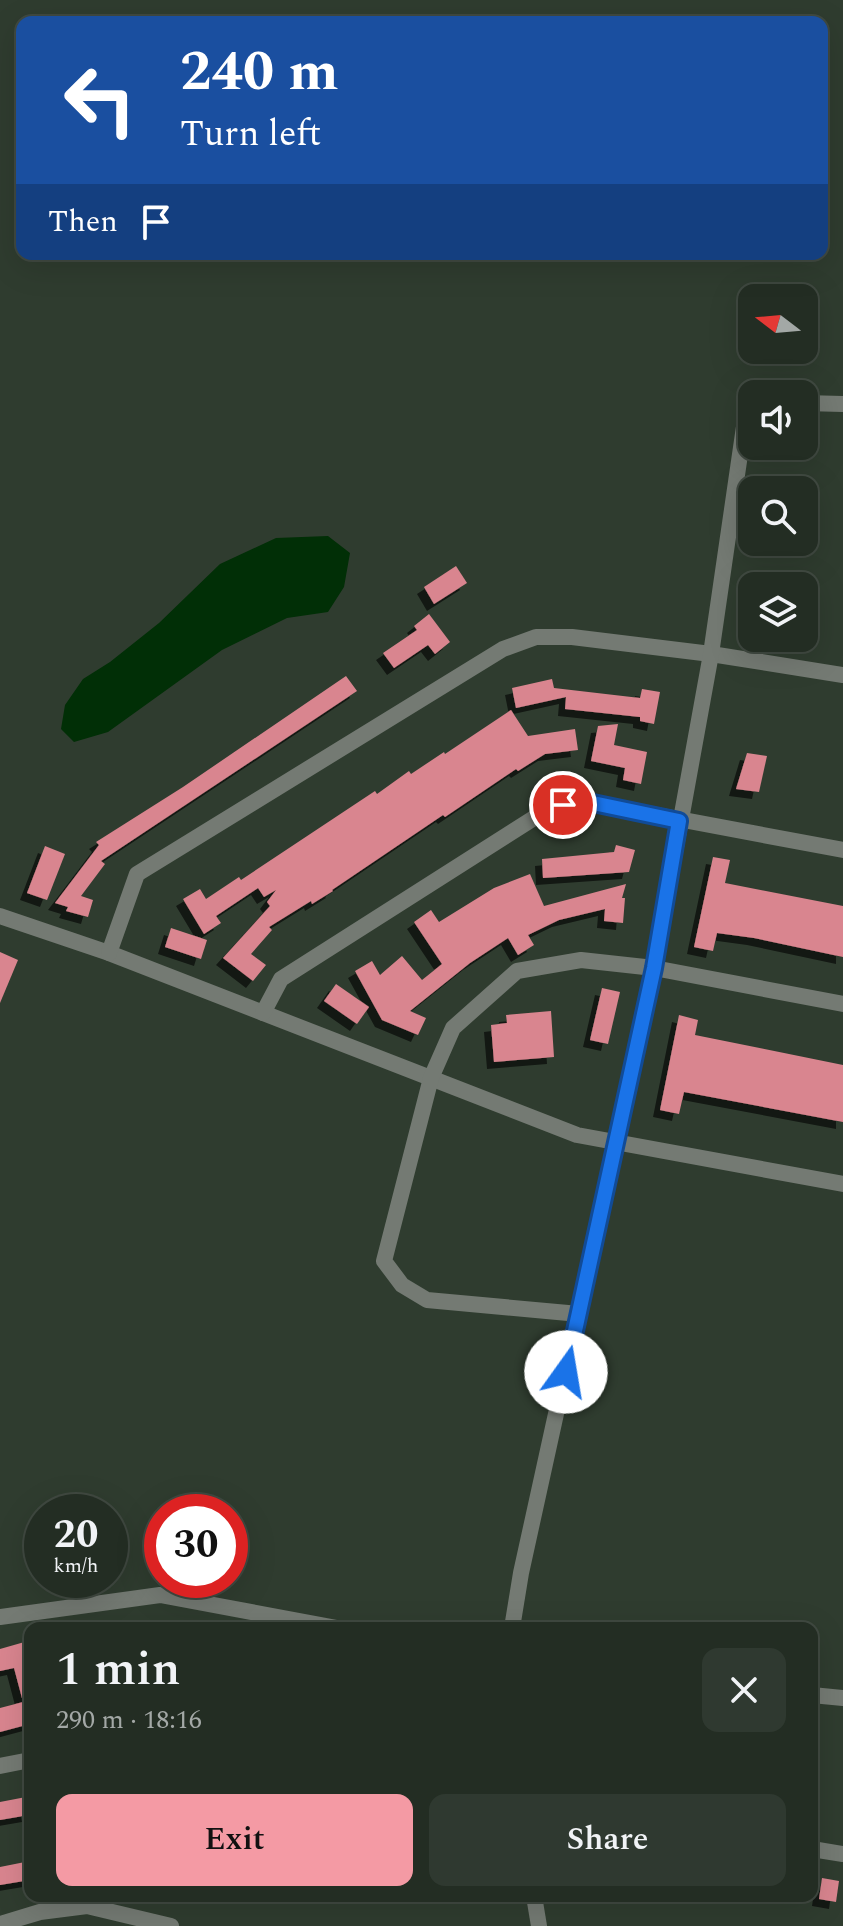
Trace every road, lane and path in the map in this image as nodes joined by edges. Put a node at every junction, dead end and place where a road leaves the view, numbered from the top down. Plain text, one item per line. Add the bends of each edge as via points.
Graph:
1 (818, 403) edge
2 (843, 404) edge
3 (739, 460) edge
4 (711, 654) junction
5 (843, 675) edge
6 (679, 821) junction
7 (843, 850) edge
8 (0, 916) edge
9 (109, 953) junction
10 (654, 968) junction
11 (843, 1004) edge
12 (263, 1013) junction
13 (431, 1078) junction
14 (617, 1143) junction
15 (843, 1184) edge
16 (579, 1314) junction
17 (0, 1617) edge
18 (305, 1622) edge
19 (513, 1622) edge
20 (818, 1696) edge
21 (843, 1698) edge
22 (24, 1761) edge
23 (0, 1766) edge
24 (818, 1850) edge
25 (843, 1854) edge
26 (535, 1902) edge
27 (0, 1924) edge
28 (171, 1926) edge
29 (539, 1926) edge

1 - 2 street
3 - 4 street
4 - 5 street
4 - 6 street
4 - 9 street via 572,637 536,637 503,649 137,874
6 - 7 street
6 - 10 street
6 - 12 street via 593,803 563,805 534,818 281,979
8 - 9 street
9 - 12 street
10 - 11 street
10 - 13 street via 581,960 517,971 453,1028
10 - 14 street
12 - 13 street
13 - 14 street via 577,1135
13 - 16 street via 384,1261 402,1285 427,1300
14 - 15 street
14 - 16 street
16 - 19 street
17 - 18 street via 160,1595
20 - 21 street
22 - 23 street
24 - 25 street
26 - 29 street
27 - 28 street via 87,1906

